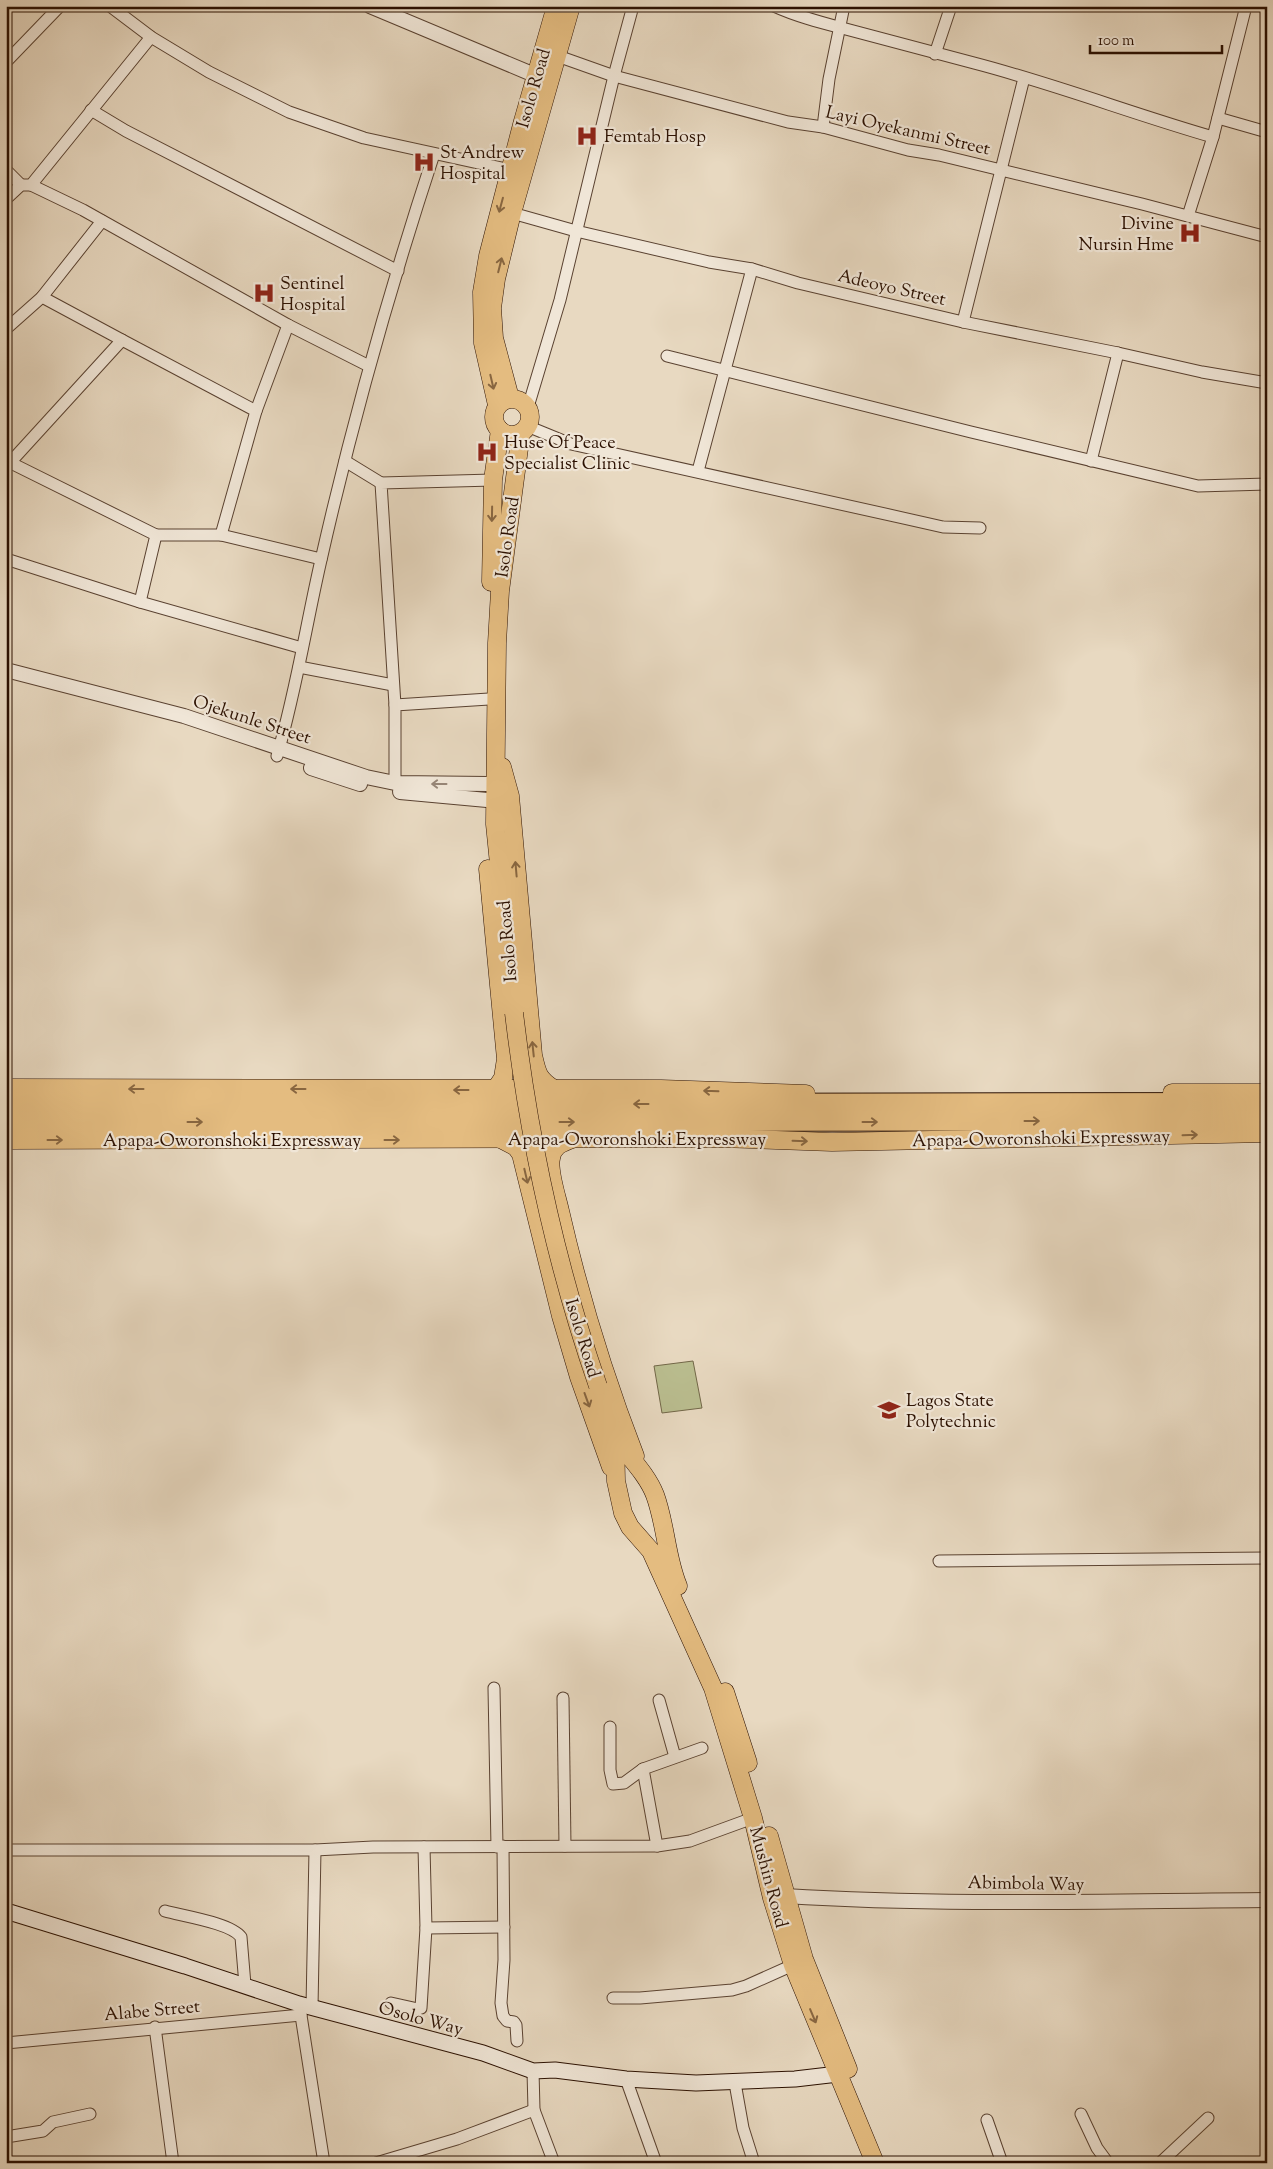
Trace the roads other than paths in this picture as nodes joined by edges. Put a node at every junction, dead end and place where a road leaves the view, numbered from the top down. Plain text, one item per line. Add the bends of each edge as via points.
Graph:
1 (60, 6) edge
2 (110, 6) edge
3 (370, 6) edge
4 (556, 6) edge
5 (571, 6) edge
6 (633, 6) edge
7 (774, 6) edge
8 (844, 6) edge
9 (951, 6) edge
10 (1246, 6) edge
11 (840, 27) junction
12 (150, 37) junction
13 (551, 54) junction
14 (935, 54) junction
15 (6, 62) edge
16 (614, 76) junction
17 (542, 78) junction
18 (1024, 78) junction
19 (91, 110) junction
20 (1218, 118) junction
21 (823, 127) junction
22 (1267, 132) edge
23 (1213, 137) junction
24 (434, 154) junction
25 (6, 170) edge
26 (510, 170) junction
27 (1000, 170) junction
28 (26, 185) junction
29 (6, 199) edge
30 (512, 213) junction
31 (1188, 216) junction
32 (102, 221) junction
33 (576, 231) junction
34 (1267, 236) edge
35 (752, 269) junction
36 (398, 271) junction
37 (42, 296) junction
38 (963, 322) junction
39 (288, 325) junction
40 (6, 329) edge
41 (122, 340) junction
42 (1118, 352) junction
43 (667, 356) dead end
44 (369, 366) junction
45 (726, 371) junction
46 (1267, 383) edge
47 (504, 402) junction
48 (528, 408) junction
49 (256, 411) junction
50 (524, 429) junction
51 (500, 430) junction
52 (345, 461) junction
53 (1092, 461) junction
54 (9, 465) edge
55 (698, 471) junction
56 (493, 480) junction
57 (381, 482) junction
58 (1267, 484) edge
59 (980, 528) dead end
60 (156, 535) junction
61 (220, 536) junction
62 (6, 559) edge
63 (321, 560) junction
64 (140, 602) junction
65 (302, 648) junction
66 (299, 667) junction
67 (6, 670) edge
68 (6, 678) edge
69 (394, 685) junction
70 (489, 699) junction
71 (395, 705) junction
72 (497, 749) junction
73 (278, 752) junction
74 (395, 783) junction
75 (487, 792) junction
76 (495, 824) junction
77 (6, 1088) edge
78 (554, 1089) junction
79 (495, 1090) junction
80 (1267, 1093) edge
81 (6, 1102) edge
82 (1267, 1103) edge
83 (1267, 1120) edge
84 (6, 1122) edge
85 (1267, 1133) edge
86 (500, 1139) junction
87 (572, 1139) junction
88 (6, 1140) edge
89 (615, 1438) junction
90 (644, 1476) junction
91 (617, 1486) junction
92 (661, 1520) junction
93 (637, 1534) junction
94 (1267, 1558) edge
95 (939, 1560) dead end
96 (674, 1590) junction
97 (494, 1688) dead end
98 (563, 1698) dead end
99 (659, 1700) dead end
100 (610, 1727) dead end
101 (702, 1748) dead end
102 (675, 1757) junction
103 (643, 1769) junction
104 (753, 1818) junction
105 (500, 1846) junction
106 (565, 1846) junction
107 (658, 1846) junction
108 (424, 1847) junction
109 (6, 1850) edge
110 (315, 1850) junction
111 (785, 1896) junction
112 (1267, 1900) edge
113 (6, 1911) edge
114 (165, 1911) dead end
115 (504, 1927) junction
116 (426, 1928) junction
117 (793, 1965) junction
118 (245, 1986) junction
119 (613, 1998) dead end
120 (391, 2002) dead end
121 (304, 2009) junction
122 (155, 2027) junction
123 (517, 2041) dead end
124 (6, 2043) edge
125 (533, 2071) junction
126 (838, 2074) junction
127 (626, 2079) junction
128 (735, 2083) junction
129 (534, 2110) junction
130 (90, 2114) dead end
131 (1081, 2114) dead end
132 (1208, 2118) dead end
133 (987, 2120) dead end
134 (6, 2136) edge
135 (172, 2163) edge
136 (324, 2163) edge
137 (376, 2163) edge
138 (554, 2163) edge
139 (656, 2163) edge
140 (754, 2163) edge
141 (875, 2163) edge
142 (886, 2163) edge
143 (1002, 2163) edge
144 (1108, 2163) edge
145 (1160, 2163) edge

1 - 15 street
2 - 12 street
3 - 17 street
4 - 13 main road, Isolo Road
5 - 13 main road, Isolo Road
6 - 16 street
7 - 11 street
8 - 11 street
9 - 14 street
10 - 20 street
11 - 14 street
11 - 21 street
12 - 19 street
12 - 24 street via 209,72 289,112 364,138
13 - 16 street, Layi Oyekanmi Street
13 - 17 main road, Isolo Road
14 - 18 street
16 - 21 street, Layi Oyekanmi Street via 788,122
16 - 33 street
17 - 26 main road, Isolo Road
17 - 30 main road, Isolo Road
18 - 23 street
18 - 27 street
19 - 28 street
19 - 36 street via 134,136
20 - 22 street
20 - 23 street
21 - 27 street, Layi Oyekanmi Street
23 - 31 street
24 - 26 street
24 - 36 street
25 - 28 street
26 -> 47 main road, Isolo Road via 482,292 483,343
27 - 31 street, Layi Oyekanmi Street
27 - 38 street
28 - 29 street
28 - 32 street
30 - 33 street, Adeoyo Street
47 -> 30 main road, Isolo Road via 492,308
31 - 34 street, Layi Oyekanmi Street
32 - 37 street
32 - 39 street
33 - 35 street, Adeoyo Street
33 - 48 street via 560,300
35 - 38 street, Adeoyo Street
35 - 45 street
36 - 44 street
37 - 40 street
37 - 41 street
38 - 42 street, Adeoyo Street
39 - 44 street
39 - 49 street
41 - 49 street
41 - 54 street
42 - 46 street, Adeoyo Street
42 - 53 street
43 - 45 street
44 - 52 street
45 - 53 street
45 - 55 street
47 - 48 main road via 520,400
47 - 51 main road via 494,416
48 - 50 main road via 530,417
49 - 61 street
50 - 51 main road via 510,435
50 - 55 street via 571,444
50 - 72 main road, Isolo Road via 500,591
51 - 56 main road
52 - 57 street
52 - 63 street
53 - 58 street via 1198,486
54 - 60 street
55 - 59 street via 942,527
56 - 57 street
56 -> 70 main road
57 - 69 street
60 - 61 street
60 - 64 street
61 - 63 street
62 - 64 street
63 - 65 street
64 - 65 street
65 - 66 street
66 - 69 street
66 - 73 street
67 - 73 street, Ojekunle Street via 184,716
68 - 73 street, Ojekunle Street via 134,710
69 - 71 street
70 - 71 street
70 - 75 main road
71 - 74 street
72 - 76 main road, Isolo Road
78 -> 72 main road via 540,1078 533,1055 510,796
73 - 74 street, Ojekunle Street
73 - 75 street, Ojekunle Street via 339,778 384,790
75 -> 74 street, Ojekunle Street
75 - 76 main road
75 - 79 main road via 489,878 506,1059 505,1074
76 - 89 main road, Isolo Road, bridge via 521,1071 535,1153 576,1322
79 -> 77 main road
78 - 79 main road
80 -> 78 main road via 814,1095
82 -> 81 highway, Apapa-Oworonshoki Expressway
84 -> 83 highway, Apapa-Oworonshoki Expressway
87 -> 85 main road, Apapa-Oworonshoki Expressway via 720,1138 832,1142
86 - 87 main road, Apapa-Oworonshoki Expressway
88 -> 86 main road, Apapa-Oworonshoki Expressway
86 -> 91 main road via 516,1147 521,1154 576,1368
87 - 90 main road via 560,1143 552,1154 550,1164 556,1193 585,1312
89 - 90 main road
89 - 91 main road
90 - 91 main road
90 - 92 main road via 654,1494
91 - 93 main road via 623,1513
92 - 93 main road via 652,1533
92 - 96 main road
93 - 96 main road
94 - 95 street
96 - 104 main road, Mushin Road via 713,1688
96 - 111 main road, Mushin Road via 722,1682
97 - 105 street
98 - 106 street
99 - 102 street
100 - 103 street via 613,1784 624,1783
101 - 102 street
102 - 103 street
103 - 107 street
104 - 107 street via 690,1841
104 - 117 main road, Mushin Road via 772,1898
105 - 106 street
105 - 108 street
105 - 115 street
106 - 107 street
108 - 110 street
108 - 116 street
109 - 110 street
110 - 121 street
111 - 112 street, Abimbola Way via 844,1900
111 - 142 main road, Mushin Road via 804,1959
113 - 118 main road, Osolo Way
114 - 118 street via 238,1933
115 - 116 street
115 - 123 street via 501,2003 504,2016 516,2025
116 - 120 street via 421,2008
117 - 119 street via 732,1990
117 -> 126 main road, Mushin Road
118 - 121 main road, Osolo Way
121 - 122 street, Alabe Street
121 - 125 main road, Osolo Way via 483,2053
121 - 136 street
122 - 124 street, Alabe Street
122 - 135 street
125 - 127 main road, Osolo Way via 555,2070
125 - 129 street
126 - 128 main road, Osolo Way
126 - 141 main road, Mushin Road
127 - 128 main road, Osolo Way
127 - 139 street
128 - 140 street
129 - 137 street via 457,2139
129 - 138 street
130 - 134 street via 53,2122 43,2131
131 - 144 street
132 - 145 street
133 - 143 street

